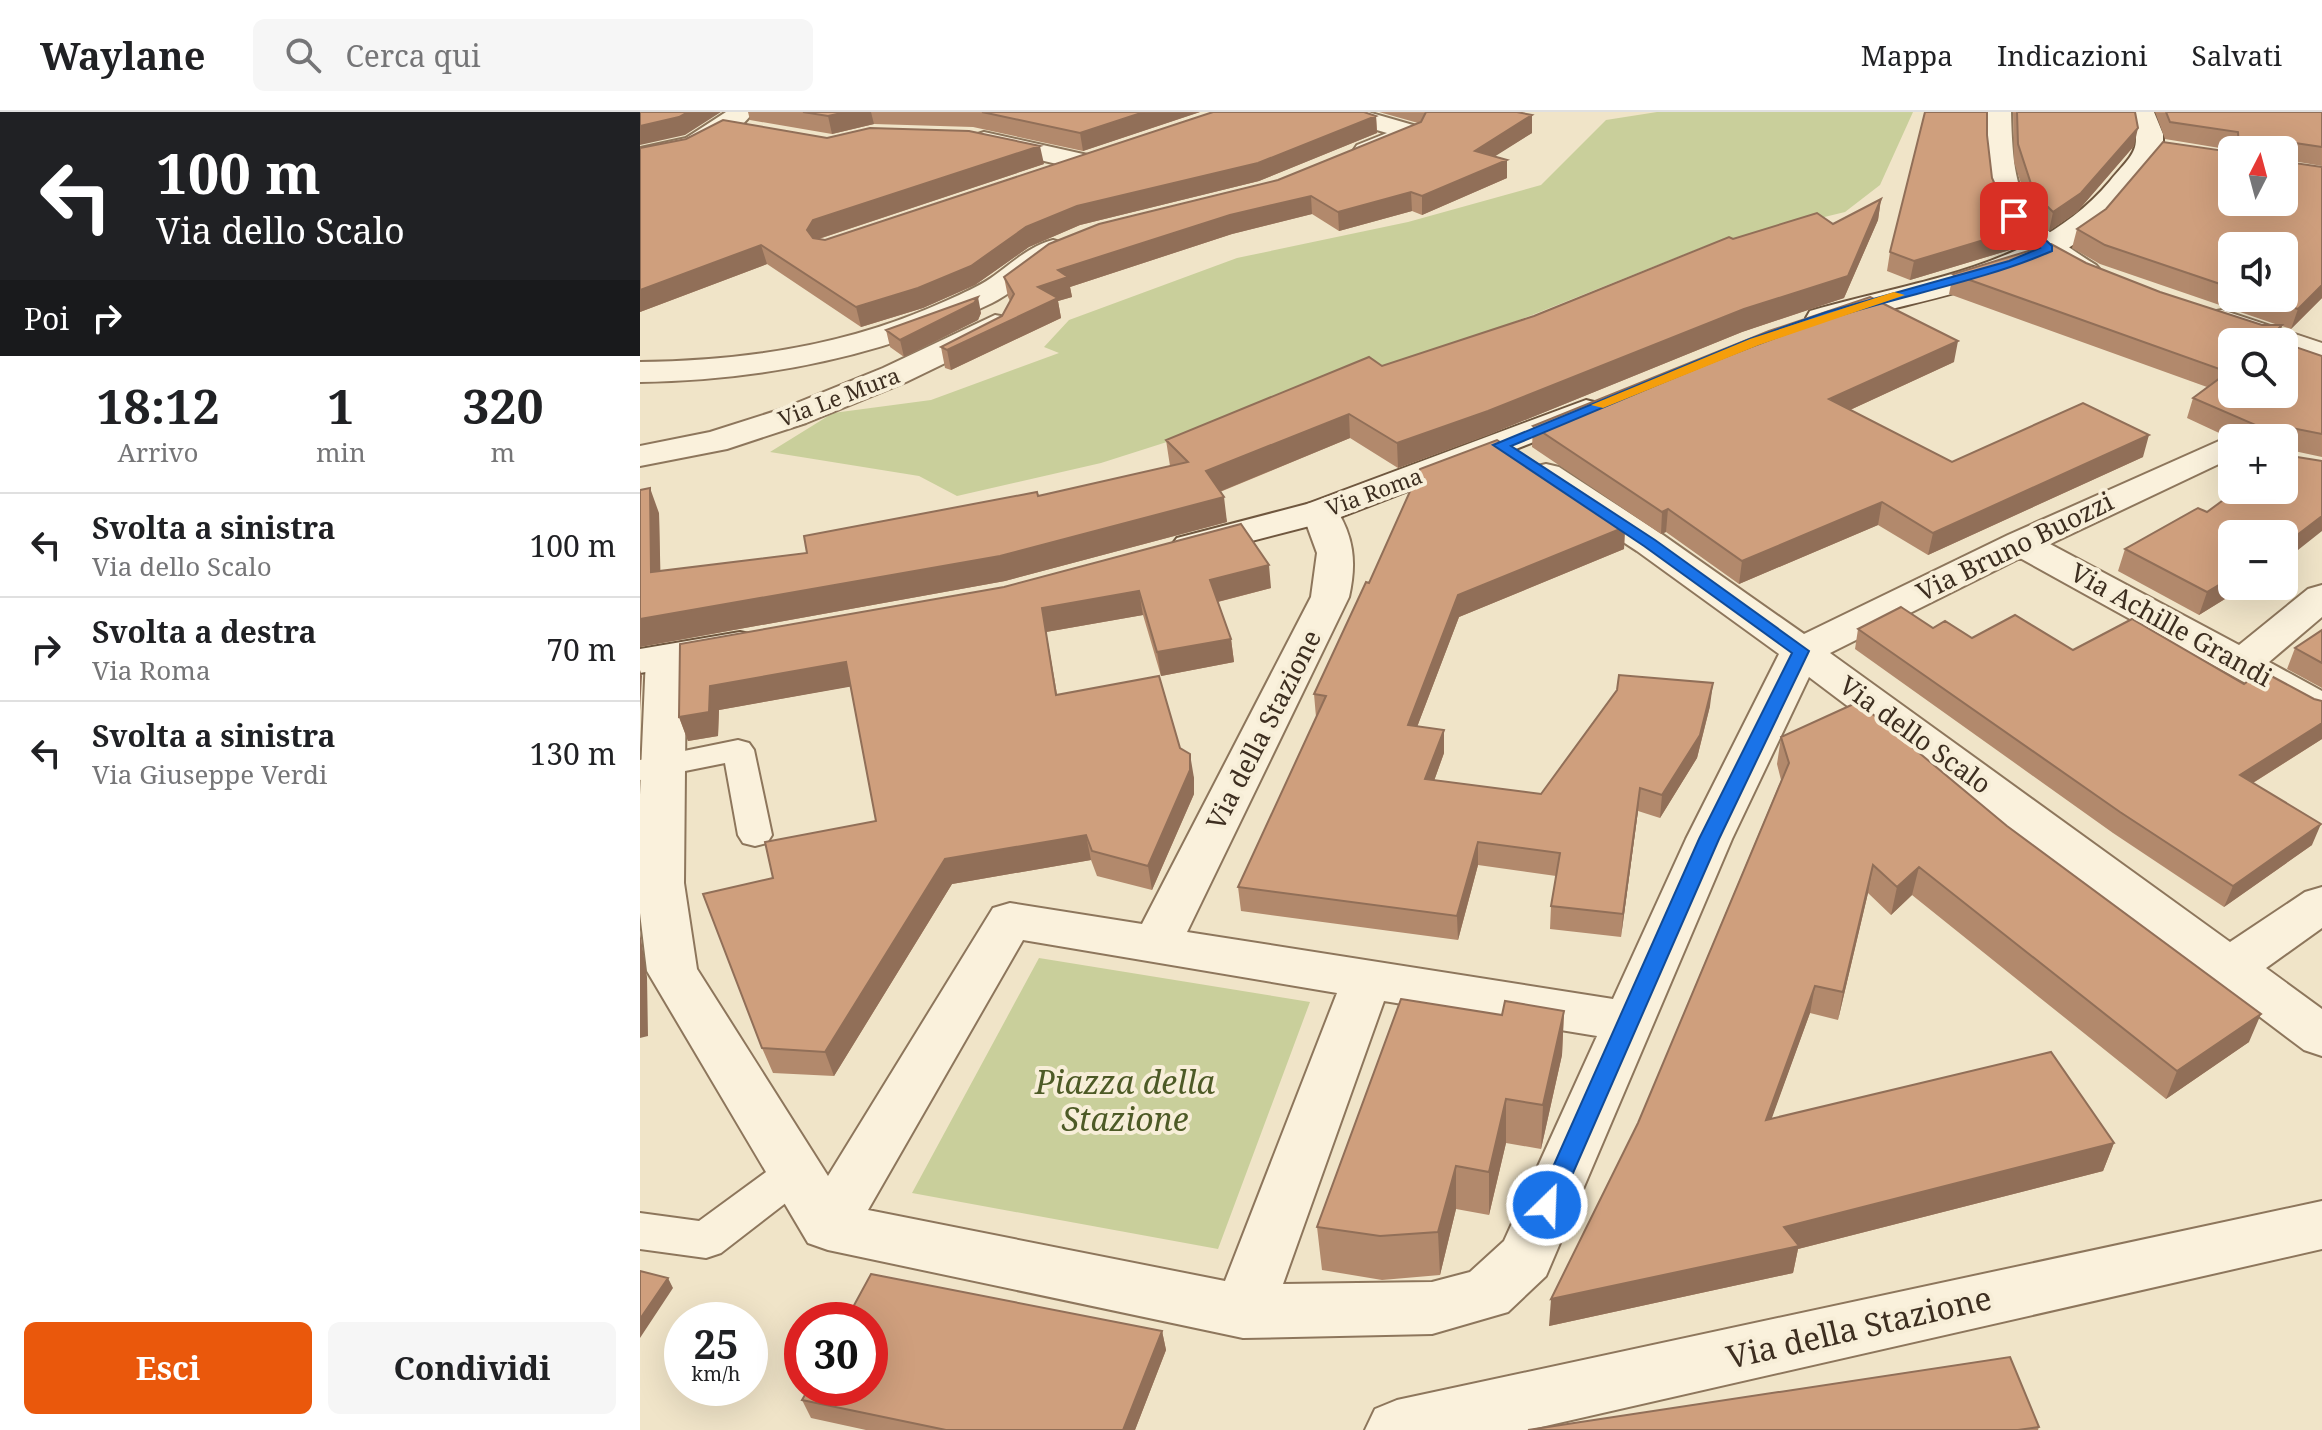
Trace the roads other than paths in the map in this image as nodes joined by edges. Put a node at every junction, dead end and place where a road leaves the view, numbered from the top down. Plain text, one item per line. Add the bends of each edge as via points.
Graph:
1 (1341, 112) edge
2 (1999, 112) edge
3 (2142, 112) edge
4 (741, 124) edge
5 (958, 138) edge
6 (1113, 152) edge
7 (640, 156) edge
8 (1340, 161) edge
9 (1083, 162) junction
10 (1032, 179) edge
11 (1078, 239) edge
12 (2047, 249) junction
13 (2118, 283) edge
14 (987, 294) junction
15 (2191, 308) edge
16 (1793, 328) edge
17 (2322, 354) edge
18 (640, 372) edge
19 (1613, 399) edge
20 (1501, 445) junction
21 (2218, 451) edge
22 (640, 456) edge
23 (1320, 512) junction
24 (2021, 543) junction
25 (1159, 555) edge
26 (2322, 597) edge
27 (775, 637) edge
28 (1801, 651) junction
29 (653, 659) edge
30 (2241, 664) junction
31 (2322, 708) edge
32 (651, 767) edge
33 (755, 835) dead end
34 (2322, 904) edge
35 (1156, 944) junction
36 (2231, 967) junction
37 (1367, 980) junction
38 (1628, 1021) junction
39 (2322, 1036) edge
40 (795, 1173) junction
41 (2322, 1225) edge
42 (828, 1226) junction
43 (640, 1231) edge
44 (1243, 1311) junction
45 (1397, 1430) edge

1 - 8 street via 1411,132
2 - 12 street via 1998,162 2014,216
3 - 12 street via 2163,150 2089,220
4 - 7 street via 686,149
5 - 9 street
6 - 9 street
9 - 10 street
11 - 14 street via 1041,255
12 - 13 street
12 - 16 street
14 - 18 street via 935,318 829,351 699,373
14 - 22 street, Via Le Mura via 1000,313 992,328 903,373 723,439
15 - 17 street
19 - 20 street, Via Roma
20 - 23 street, Via Roma
20 - 28 street, Via dello Scalo
21 - 24 street, Via Bruno Buozzi
23 - 25 street, Via Roma
23 - 35 street, Via della Stazione via 1338,561 1330,597
24 - 28 street, Via Bruno Buozzi
24 - 30 street, Via Achille Grandi
26 - 30 street
27 - 29 street
28 - 36 street, Via dello Scalo
28 - 38 street
29 - 32 street
30 - 31 street, Via Achille Grandi
32 - 33 lane via 738,750
32 - 40 street via 672,971
34 - 36 street
35 - 37 street
35 - 42 street via 1010,920
36 - 39 street, Via dello Scalo
37 - 38 street
37 - 44 street
38 - 44 street via 1525,1258 1487,1294 1432,1308
40 - 42 street
40 - 43 lane via 706,1240
41 - 45 street, Via della Stazione
42 - 44 street

